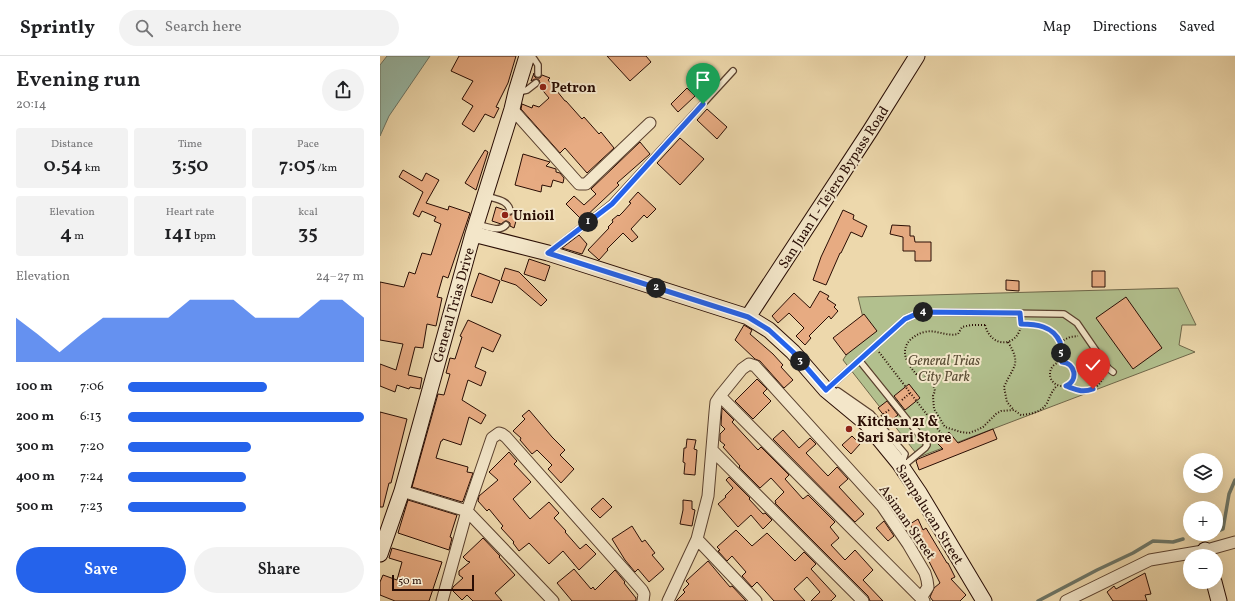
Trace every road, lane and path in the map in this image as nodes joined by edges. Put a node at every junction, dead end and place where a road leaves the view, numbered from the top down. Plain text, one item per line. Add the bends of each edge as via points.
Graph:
1 (527, 56) edge
2 (532, 56) edge
3 (917, 56) edge
4 (734, 71) dead end
5 (538, 74) dead end
6 (536, 83) dead end
7 (516, 92) junction
8 (512, 109) junction
9 (650, 123) dead end
10 (485, 196) junction
11 (510, 212) dead end
12 (506, 225) dead end
13 (475, 229) junction
14 (498, 235) junction
15 (548, 253) junction
16 (985, 313) junction
17 (1020, 313) junction
18 (748, 317) junction
19 (1021, 324) junction
20 (985, 325) junction
21 (1086, 335) junction
22 (1008, 342) junction
23 (1060, 342) junction
24 (874, 346) junction
25 (859, 360) junction
26 (1062, 362) junction
27 (1111, 370) joint
28 (1057, 386) junction
29 (1066, 386) junction
30 (828, 388) junction
31 (720, 396) junction
32 (1014, 410) junction
33 (944, 437) dead end
34 (712, 450) junction
35 (902, 467) junction
36 (402, 491) junction
37 (467, 511) junction
38 (697, 539) junction
39 (1235, 542) edge
40 (1217, 549) edge
41 (380, 554) edge
42 (1183, 556) edge
43 (1216, 589) edge
44 (922, 600) edge
45 (442, 601) edge
46 (553, 601) edge
47 (643, 601) edge
48 (668, 601) edge
49 (756, 601) edge
50 (863, 601) edge
51 (984, 601) edge
52 (1066, 601) edge
53 (1219, 601) edge

1 - 7 street, General Trias Drive
2 - 5 lane via 538,65
3 - 18 street, San Juan I - Tejero Bypass Road
4 - 15 lane via 612,204
6 - 7 lane via 527,90
7 - 8 street, General Trias Drive
8 - 9 street via 582,185
8 - 10 street, General Trias Drive
10 - 11 lane via 507,203
10 - 13 street, General Trias Drive
12 - 14 lane
13 - 14 street, Sampalucan Street
13 - 36 street, General Trias Drive
14 - 15 street, Sampalucan Street
15 - 18 street, Sampalucan Street
16 - 17 lane
16 - 20 path
16 - 24 lane via 921,312 905,319
17 - 19 path
17 - 21 lane via 1064,314 1077,323
18 - 30 street, Sampalucan Street via 769,330
19 - 22 path via 1017,335
19 - 23 path via 1042,326
20 - 22 path via 993,340
20 - 32 path via 962,327 958,334 951,336 933,331 916,335 906,344 904,353 916,374 923,374 932,382 935,391 932,396 934,409 945,427 969,433 983,427 1001,411
21 - 23 path via 1070,337
21 - 27 lane
22 - 32 path via 1013,349 1016,362 1004,387 1007,402
23 - 26 path
24 - 25 lane
24 - 33 path
25 - 30 lane
25 - 35 lane via 927,445
26 - 28 path via 1054,364 1049,372 1051,380
26 - 29 path via 1069,364 1074,371 1073,379
27 - 29 path via 1093,389 1085,392
28 - 29 path
28 - 32 path via 1042,409 1021,416
30 - 35 street, Sampalucan Street via 867,424
31 - 34 street via 715,407
31 - 44 street
31 - 44 street, Asiman Street via 742,368 749,364 756,366 882,506 925,572 928,587
34 - 38 street via 708,496
34 - 50 street
35 - 51 street, Sampalucan Street
36 - 37 street
36 - 41 street, General Trias Drive
37 - 45 street
37 - 46 street
37 - 47 street via 492,438 499,433 502,434 642,590
38 - 48 street
38 - 49 street
39 - 40 street
42 - 52 street via 1150,560
43 - 53 street

